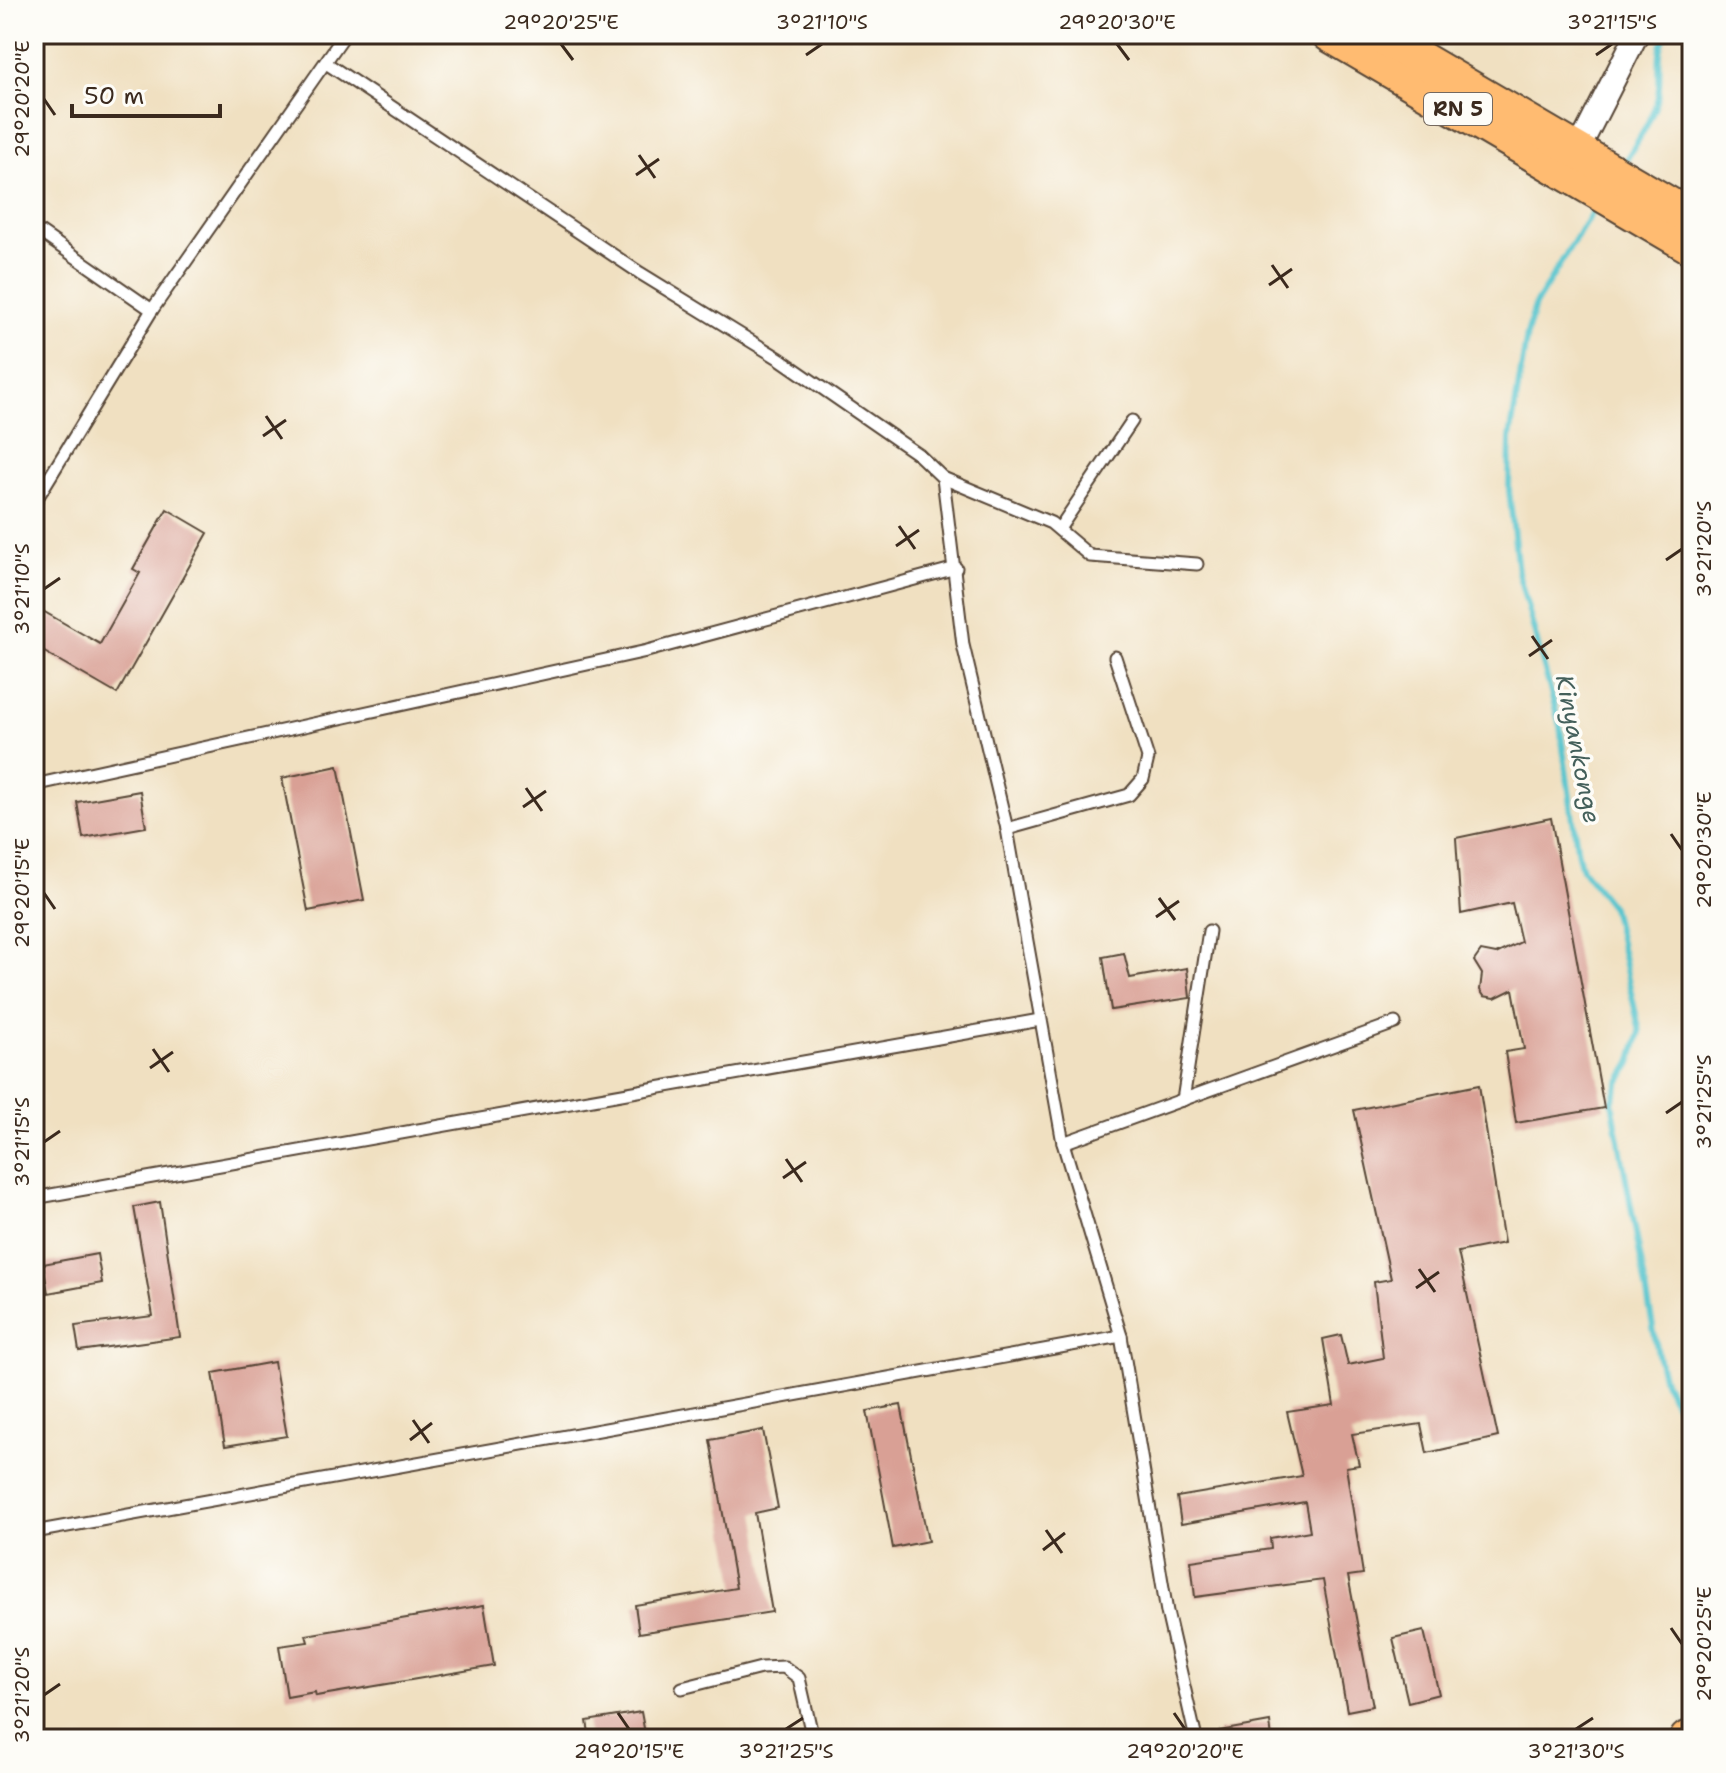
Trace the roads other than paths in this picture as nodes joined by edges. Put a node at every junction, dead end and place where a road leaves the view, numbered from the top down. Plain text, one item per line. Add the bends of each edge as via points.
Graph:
1 (345, 34) edge
2 (1329, 34) edge
3 (1378, 34) edge
4 (1637, 34) edge
5 (326, 63) junction
6 (1586, 166) junction
7 (1627, 194) junction
8 (1692, 218) edge
9 (34, 228) edge
10 (1692, 247) edge
11 (152, 310) junction
12 (1132, 421) dead end
13 (943, 478) junction
14 (34, 503) edge
15 (1059, 529) junction
16 (1197, 564) dead end
17 (956, 568) junction
18 (1115, 657) dead end
19 (34, 785) edge
20 (1007, 829) junction
21 (1209, 931) dead end
22 (1040, 1020) junction
23 (1395, 1023) dead end
24 (1183, 1100) junction
25 (1063, 1143) junction
26 (34, 1198) edge
27 (1121, 1336) junction
28 (34, 1532) edge
29 (682, 1688) dead end
30 (813, 1739) edge
31 (1196, 1739) edge

1 - 5 lane
2 - 6 main road, RN 5
3 - 6 main road, RN 5
4 - 6 street
5 - 11 lane
5 - 13 lane via 640,273 780,359 919,455
6 - 7 main road, RN 5
7 - 8 main road, RN 5
7 - 10 main road, RN 5
9 - 11 lane
11 - 14 lane
12 - 15 lane
13 - 15 lane
13 - 17 lane
15 - 16 lane via 1090,556
17 - 19 lane via 647,651
17 - 20 lane via 963,645
18 - 20 lane via 1148,758 1143,779 1129,795
20 - 22 lane
21 - 24 lane
22 - 25 lane
22 - 26 lane
23 - 24 lane
24 - 25 lane
25 - 27 lane
27 - 28 lane
27 - 31 lane via 1167,1612
29 - 30 lane via 784,1667 799,1678

